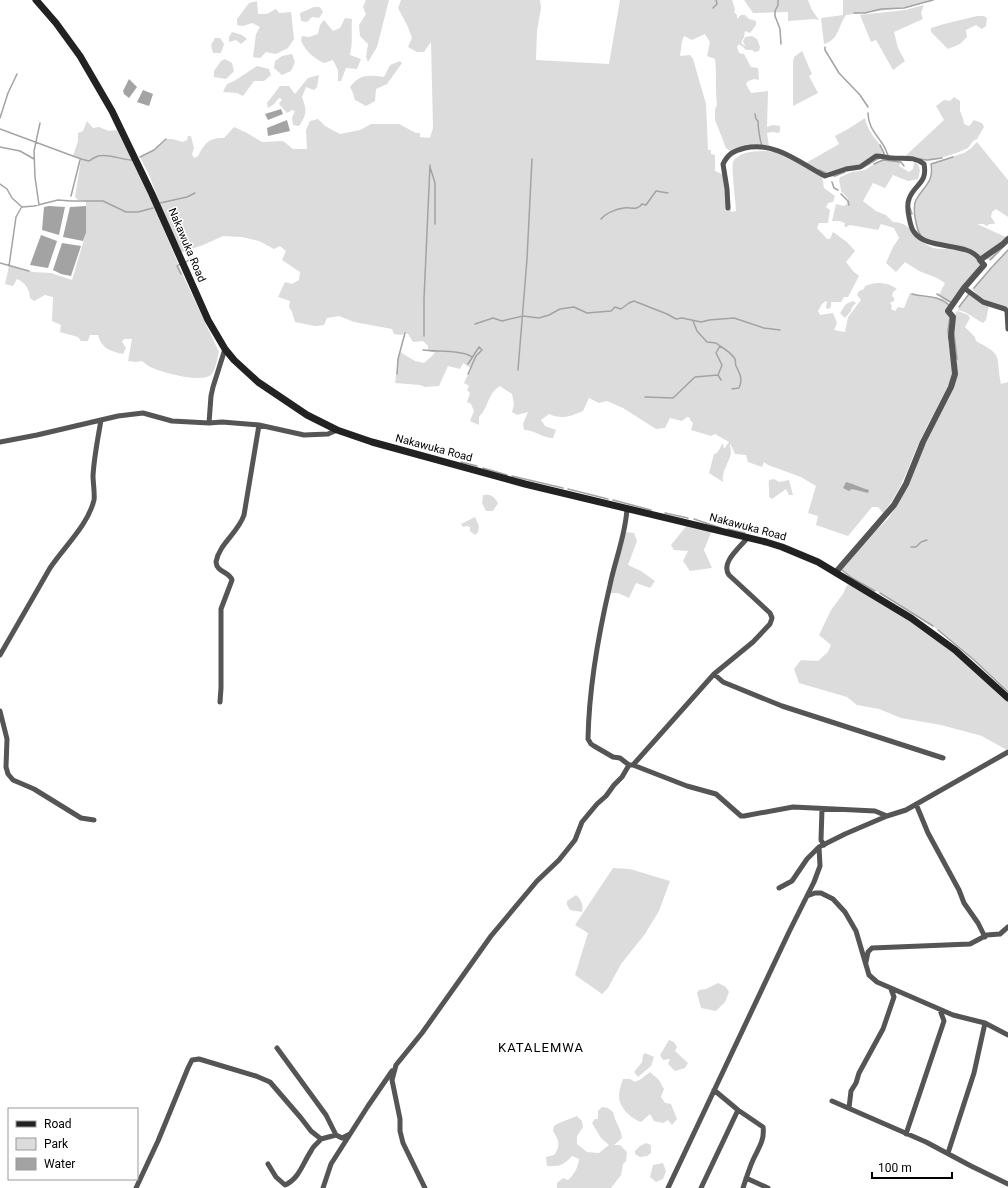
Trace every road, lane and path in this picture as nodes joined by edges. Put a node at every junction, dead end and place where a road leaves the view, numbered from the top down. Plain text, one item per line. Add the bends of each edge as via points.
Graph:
1 (36, 0) edge
2 (728, 208) dead end
3 (1008, 239) edge
4 (980, 260) junction
5 (964, 288) junction
6 (1008, 329) edge
7 (225, 349) junction
8 (101, 420) junction
9 (209, 423) junction
10 (259, 425) junction
11 (337, 430) junction
12 (0, 442) edge
13 (627, 508) junction
14 (748, 537) junction
15 (836, 572) junction
16 (0, 655) edge
17 (714, 674) junction
18 (1008, 698) edge
19 (220, 702) dead end
20 (0, 711) edge
21 (1008, 752) edge
22 (943, 758) dead end
23 (631, 765) junction
24 (916, 804) junction
25 (822, 809) junction
26 (887, 816) junction
27 (94, 820) dead end
28 (821, 846) junction
29 (813, 885) junction
30 (779, 888) dead end
31 (818, 893) junction
32 (807, 896) junction
33 (1008, 927) edge
34 (985, 936) junction
35 (866, 963) junction
36 (891, 989) junction
37 (902, 993) junction
38 (894, 998) junction
39 (940, 1010) junction
40 (953, 1015) junction
41 (944, 1021) junction
42 (985, 1023) junction
43 (1008, 1035) edge
44 (277, 1048) dead end
45 (396, 1065) junction
46 (714, 1090) junction
47 (832, 1101) dead end
48 (848, 1108) junction
49 (738, 1110) junction
50 (351, 1133) junction
51 (906, 1134) junction
52 (336, 1135) junction
53 (321, 1139) junction
54 (948, 1153) junction
55 (268, 1164) dead end
56 (746, 1178) junction
57 (1008, 1184) edge
58 (136, 1188) edge
59 (323, 1188) edge
60 (425, 1188) edge
61 (668, 1188) edge
62 (701, 1188) edge
63 (743, 1188) edge
64 (768, 1188) edge

1 - 7 main road, Nakawuka Road via 80,56 112,111 152,194 196,296
2 - 4 street via 723,164 727,156 737,150 763,146 776,149 825,176 860,167 876,156 919,160 924,164 923,179 908,201 911,228 914,233 927,242 964,250
3 - 4 street
4 - 5 street via 984,265
5 - 6 street via 983,302 1005,309
5 - 15 street via 948,311 953,317 953,382 894,505
7 - 9 street via 211,396
7 - 11 main road, Nakawuka Road via 258,382 307,415
8 - 9 street via 143,413 172,421
8 - 12 street
8 - 16 street via 93,473 94,499 91,506 74,537 50,568
9 - 10 street
10 - 11 street via 304,435 328,434
10 - 19 street via 244,515 216,562 218,569 231,576 232,580 221,609
11 - 13 main road, Nakawuka Road via 518,482
13 - 14 main road, Nakawuka Road
13 - 23 street via 625,527 595,658 588,739 594,746
14 - 15 main road, Nakawuka Road via 782,547
14 - 17 street via 731,557 726,569 770,613 771,621 753,642
15 - 18 main road, Nakawuka Road via 933,634
17 - 22 street via 723,682 782,706
17 - 23 street
20 - 27 street via 7,739 6,767 13,780 81,818
21 - 24 street
23 - 25 street via 716,794 741,816 793,807
23 - 45 street via 582,822 575,840 559,860 537,881 491,936
24 - 26 street
24 - 34 street via 964,903
25 - 26 street via 875,811
25 - 28 street
26 - 28 street
28 - 29 street via 820,866
28 - 30 street via 807,859 792,880
29 - 31 street via 813,889
29 - 32 street
31 - 32 street
31 - 35 street via 833,899 845,912 856,931
32 - 46 street
33 - 34 street via 1000,934
34 - 35 street via 970,944 872,948 868,952
35 - 36 street via 869,975
36 - 37 street
36 - 38 street
37 - 38 street
37 - 39 street
38 - 48 street via 883,1029 851,1091
39 - 40 street
39 - 41 street
40 - 41 street
40 - 42 street
41 - 51 street
42 - 43 street
42 - 54 street via 974,1073
44 - 52 street via 326,1115
45 - 50 street
45 - 60 street via 392,1080 400,1131 403,1143
46 - 49 street
46 - 61 street
47 - 48 street
48 - 51 street
49 - 56 street via 763,1127 764,1132
49 - 62 street
50 - 52 street via 342,1138
50 - 59 street via 331,1164
51 - 54 street
52 - 53 street
53 - 55 street via 292,1182 285,1185
53 - 58 street via 311,1131 270,1082 200,1059 192,1060
54 - 57 street
56 - 63 street
56 - 64 street

